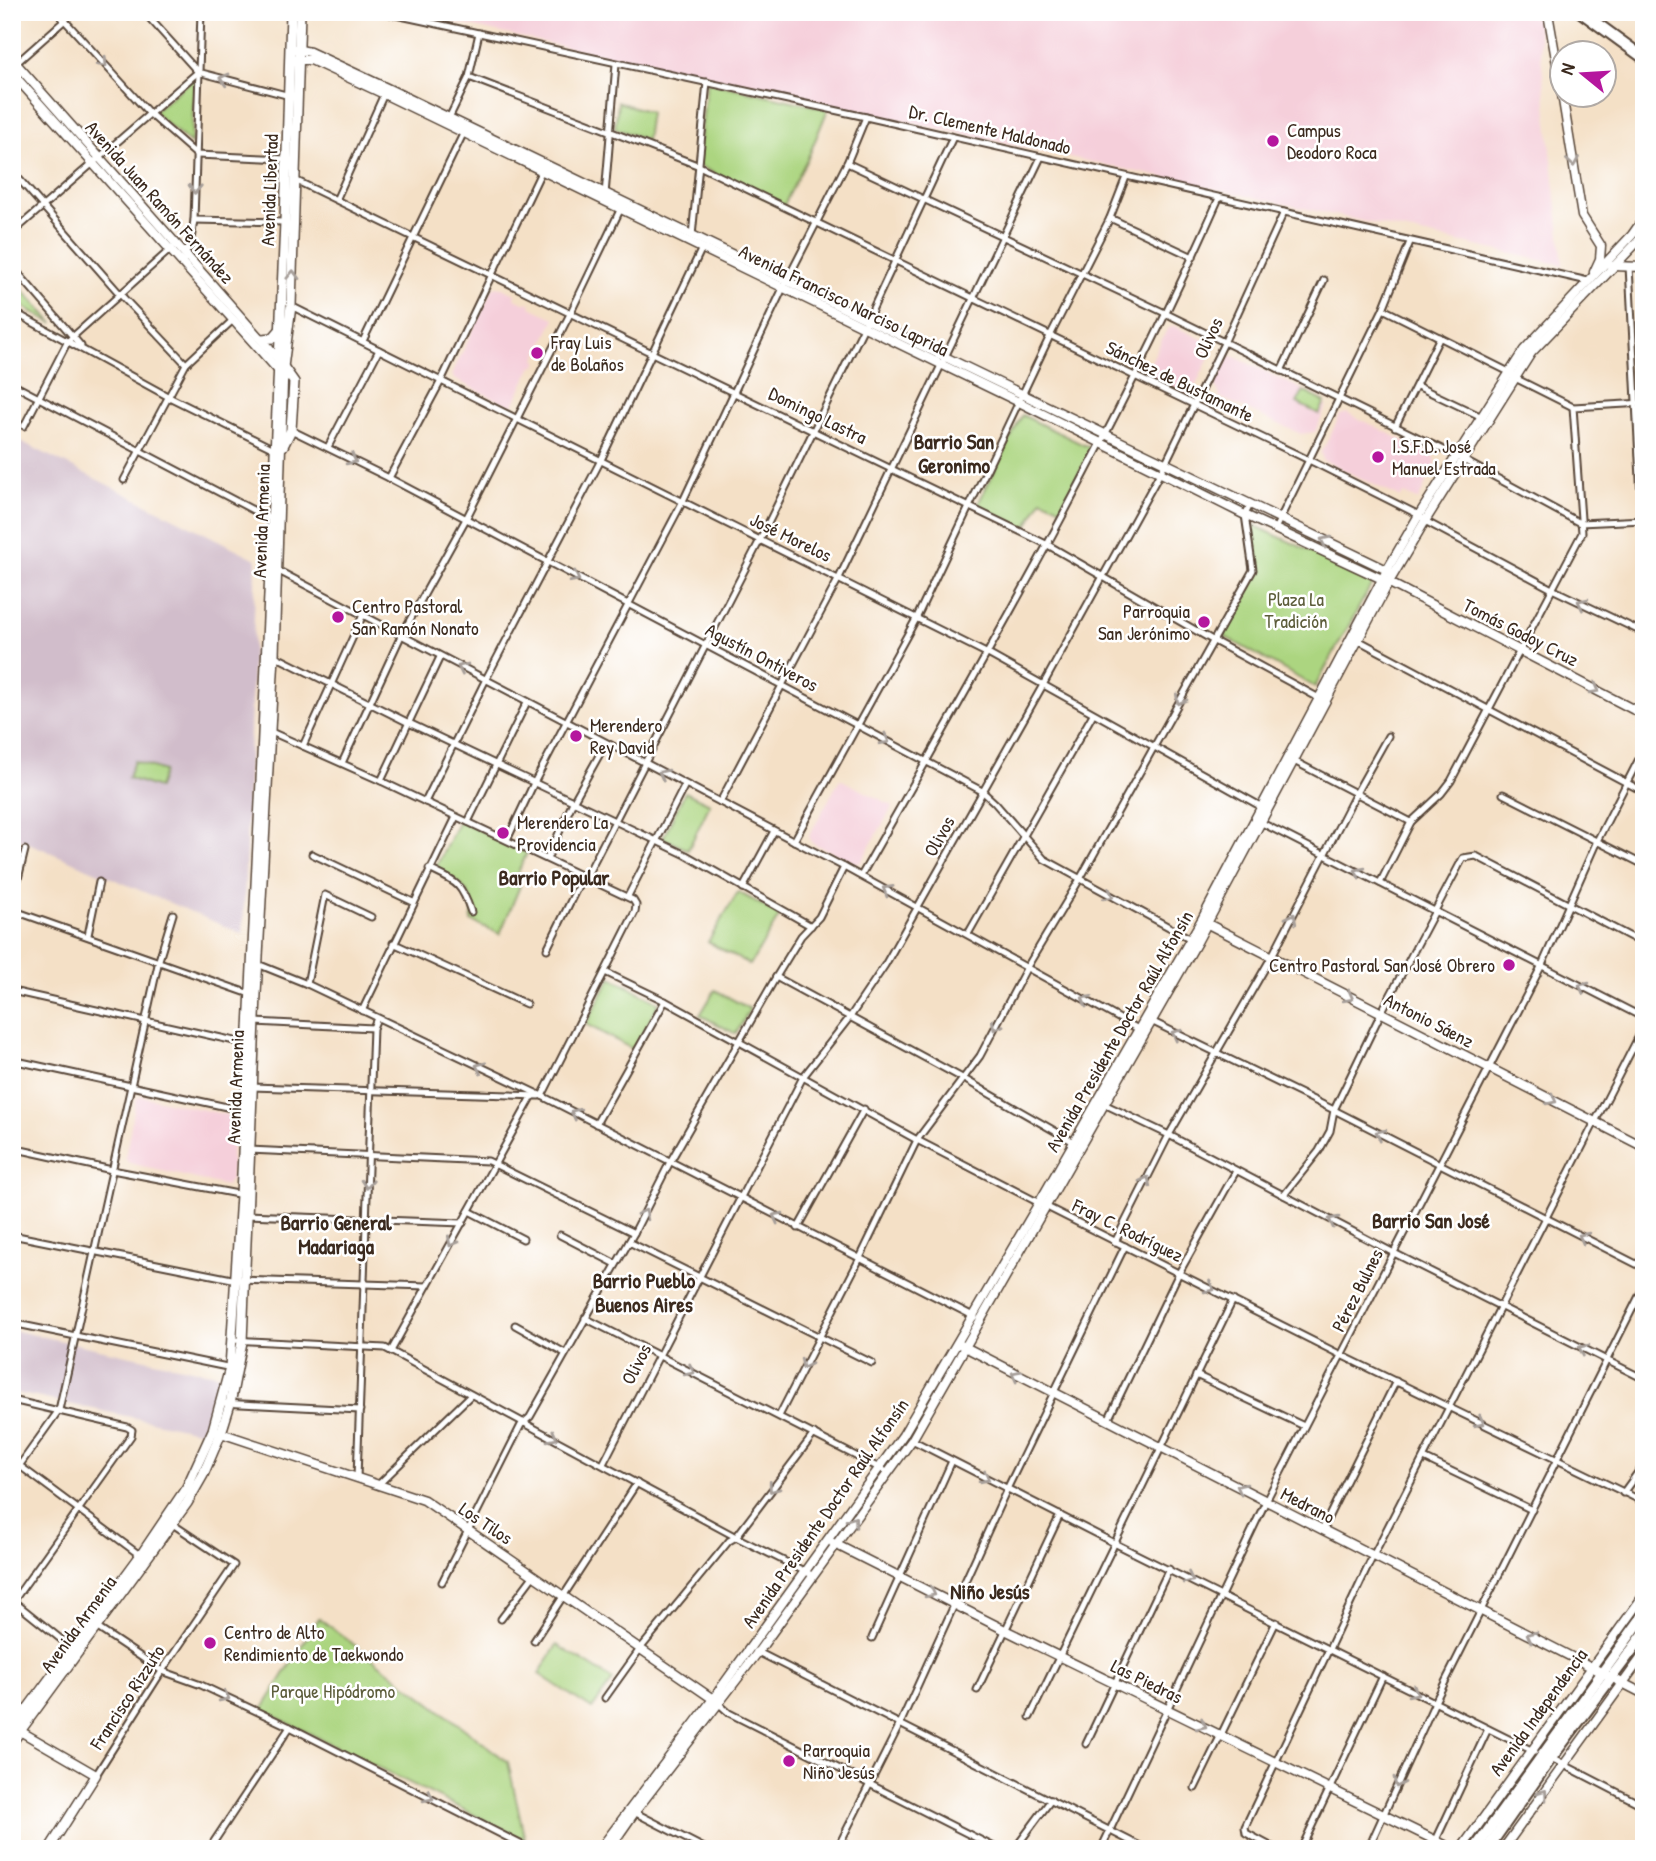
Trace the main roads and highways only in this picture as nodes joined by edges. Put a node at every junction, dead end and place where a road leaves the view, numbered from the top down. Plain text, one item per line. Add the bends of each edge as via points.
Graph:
1 (291, 12) edge
2 (300, 12) edge
3 (1545, 12) edge
4 (1581, 12) edge
5 (1552, 38) edge
6 (295, 49) junction
7 (1644, 58) edge
8 (295, 60) junction
9 (14, 63) edge
10 (12, 73) edge
11 (385, 91) junction
12 (1564, 108) edge
13 (96, 161) junction
14 (292, 180) junction
15 (621, 206) junction
16 (1644, 218) edge
17 (1644, 235) edge
18 (1597, 238) junction
19 (703, 246) junction
20 (1619, 255) junction
21 (1609, 265) junction
22 (1644, 267) edge
23 (1589, 281) junction
24 (236, 317) junction
25 (281, 329) junction
26 (262, 339) junction
27 (280, 365) junction
28 (1512, 375) junction
29 (277, 450) junction
30 (1460, 459) junction
31 (1162, 468) junction
32 (273, 570) junction
33 (1390, 572) junction
34 (1386, 580) junction
35 (1322, 699) junction
36 (1644, 715) edge
37 (1265, 808) junction
38 (1204, 923) junction
39 (1102, 1103) junction
40 (1644, 1147) edge
41 (1043, 1205) junction
42 (976, 1318) junction
43 (957, 1343) junction
44 (966, 1348) junction
45 (217, 1432) junction
46 (884, 1470) junction
47 (828, 1539) junction
48 (836, 1545) junction
49 (808, 1573) junction
50 (1644, 1595) edge
51 (1644, 1615) edge
52 (1644, 1634) edge
53 (1644, 1654) edge
54 (1592, 1667) junction
55 (1612, 1678) junction
56 (1644, 1694) edge
57 (715, 1701) junction
58 (15, 1731) edge
59 (12, 1742) edge
60 (1547, 1757) junction
61 (631, 1811) junction
62 (49, 1849) edge
63 (600, 1849) edge
64 (609, 1849) edge
65 (1453, 1849) edge
66 (1461, 1849) edge
67 (1475, 1849) edge
68 (1487, 1849) edge
69 (1503, 1849) edge

1 - 6 main road, Avenida Libertad
2 - 6 main road, Avenida Libertad
3 - 5 main road
4 - 7 highway
6 - 8 main road, Avenida Libertad
6 - 11 main road, Avenida Francisco Narciso Laprida via 310,52
8 - 11 main road, Avenida Francisco Narciso Laprida via 311,60
8 - 14 main road, Avenida Libertad
8 - 14 main road, Avenida Libertad via 287,159
9 - 13 main road, Avenida Juan Ramón Fernández
10 - 13 main road, Avenida Juan Ramón Fernández
11 - 15 main road, Avenida Francisco Narciso Laprida
12 -> 18 main road via 1582,216
13 - 24 main road, Avenida Juan Ramón Fernández
14 - 25 main road, Avenida Libertad via 285,222
27 -> 14 main road, Avenida Libertad via 291,306
15 - 19 main road, Avenida Francisco Narciso Laprida
15 - 19 main road, Avenida Francisco Narciso Laprida via 692,236
16 - 20 main road, Avenida Presidente Doctor Raúl Alfonsín
17 - 20 main road, Avenida Presidente Doctor Raúl Alfonsín
18 - 20 main road
18 - 23 main road via 1601,254
19 - 31 main road, Avenida Francisco Narciso Laprida
20 - 21 main road, Avenida Presidente Doctor Raúl Alfonsín
21 - 22 main road
21 - 23 main road, Avenida Presidente Doctor Raúl Alfonsín
21 - 28 main road, Avenida Presidente Doctor Raúl Alfonsín
23 - 28 main road, Avenida Presidente Doctor Raúl Alfonsín via 1524,350
24 - 26 main road, Avenida Juan Ramón Fernández
24 - 27 main road, Avenida Juan Ramón Fernández
25 - 26 main road via 273,338
25 - 27 main road, Avenida Libertad
26 - 27 main road, Avenida Juan Ramón Fernández
27 - 29 main road, Avenida Armenia
27 - 29 main road via 294,382 291,430
28 - 30 main road, Avenida Presidente Doctor Raúl Alfonsín
28 - 30 main road, Avenida Presidente Doctor Raúl Alfonsín
29 - 32 main road, Avenida Armenia
29 - 32 main road, Avenida Armenia
30 - 33 main road, Avenida Presidente Doctor Raúl Alfonsín
33 -> 31 main road, Avenida Francisco Narciso Laprida
31 - 34 main road, Avenida Francisco Narciso Laprida via 1245,514
32 - 45 main road, Avenida Armenia via 237,1341
33 - 34 main road, Avenida Presidente Doctor Raúl Alfonsín
34 - 35 main road, Avenida Presidente Doctor Raúl Alfonsín
34 -> 36 main road, Tomás Godoy Cruz
35 - 37 main road, Avenida Presidente Doctor Raúl Alfonsín
35 - 37 main road, Avenida Presidente Doctor Raúl Alfonsín via 1294,761
37 - 38 main road, Avenida Presidente Doctor Raúl Alfonsín
37 - 38 main road, Avenida Presidente Doctor Raúl Alfonsín via 1262,822
38 - 39 main road, Avenida Presidente Doctor Raúl Alfonsín
38 -> 40 main road, Antonio Sáenz
39 - 41 main road, Avenida Presidente Doctor Raúl Alfonsín
39 - 41 main road, Avenida Presidente Doctor Raúl Alfonsín via 1074,1143
41 - 42 main road, Avenida Presidente Doctor Raúl Alfonsín
42 - 43 main road, Avenida Presidente Doctor Raúl Alfonsín
42 - 44 main road, Avenida Presidente Doctor Raúl Alfonsín
43 - 44 main road, Medrano
43 - 46 main road, Avenida Presidente Doctor Raúl Alfonsín
44 - 46 main road, Avenida Presidente Doctor Raúl Alfonsín via 912,1440
54 -> 44 main road, Medrano
45 - 57 main road, Los Tilos via 424,1500
45 - 58 main road, Avenida Armenia via 202,1475
46 - 47 main road, Avenida Presidente Doctor Raúl Alfonsín
48 -> 46 main road, Avenida Presidente Doctor Raúl Alfonsín
47 - 48 main road, Las Piedras
47 - 49 main road, Avenida Presidente Doctor Raúl Alfonsín
48 - 49 main road, Avenida Presidente Doctor Raúl Alfonsín
48 -> 65 main road, Las Piedras
49 - 57 main road, Avenida Presidente Doctor Raúl Alfonsín
50 - 54 main road, Avenida Independencia
51 - 55 highway, Avenida Independencia
52 - 55 highway, Avenida Independencia
53 - 55 main road, Avenida Independencia
54 - 55 main road, Medrano
54 - 66 main road, Avenida Independencia
55 - 56 main road, Medrano
55 - 60 highway, Avenida Independencia
69 -> 55 main road, Avenida Independencia via 1564,1765
57 - 61 main road, Avenida Presidente Doctor Raúl Alfonsín
58 - 59 main road, Avenida Armenia
58 - 62 main road, Francisco Rizzuto via 96,1775
60 - 67 highway, Avenida Independencia
60 - 68 highway, Avenida Independencia
61 - 63 main road, Avenida Presidente Doctor Raúl Alfonsín
61 - 64 main road, Avenida Presidente Doctor Raúl Alfonsín

